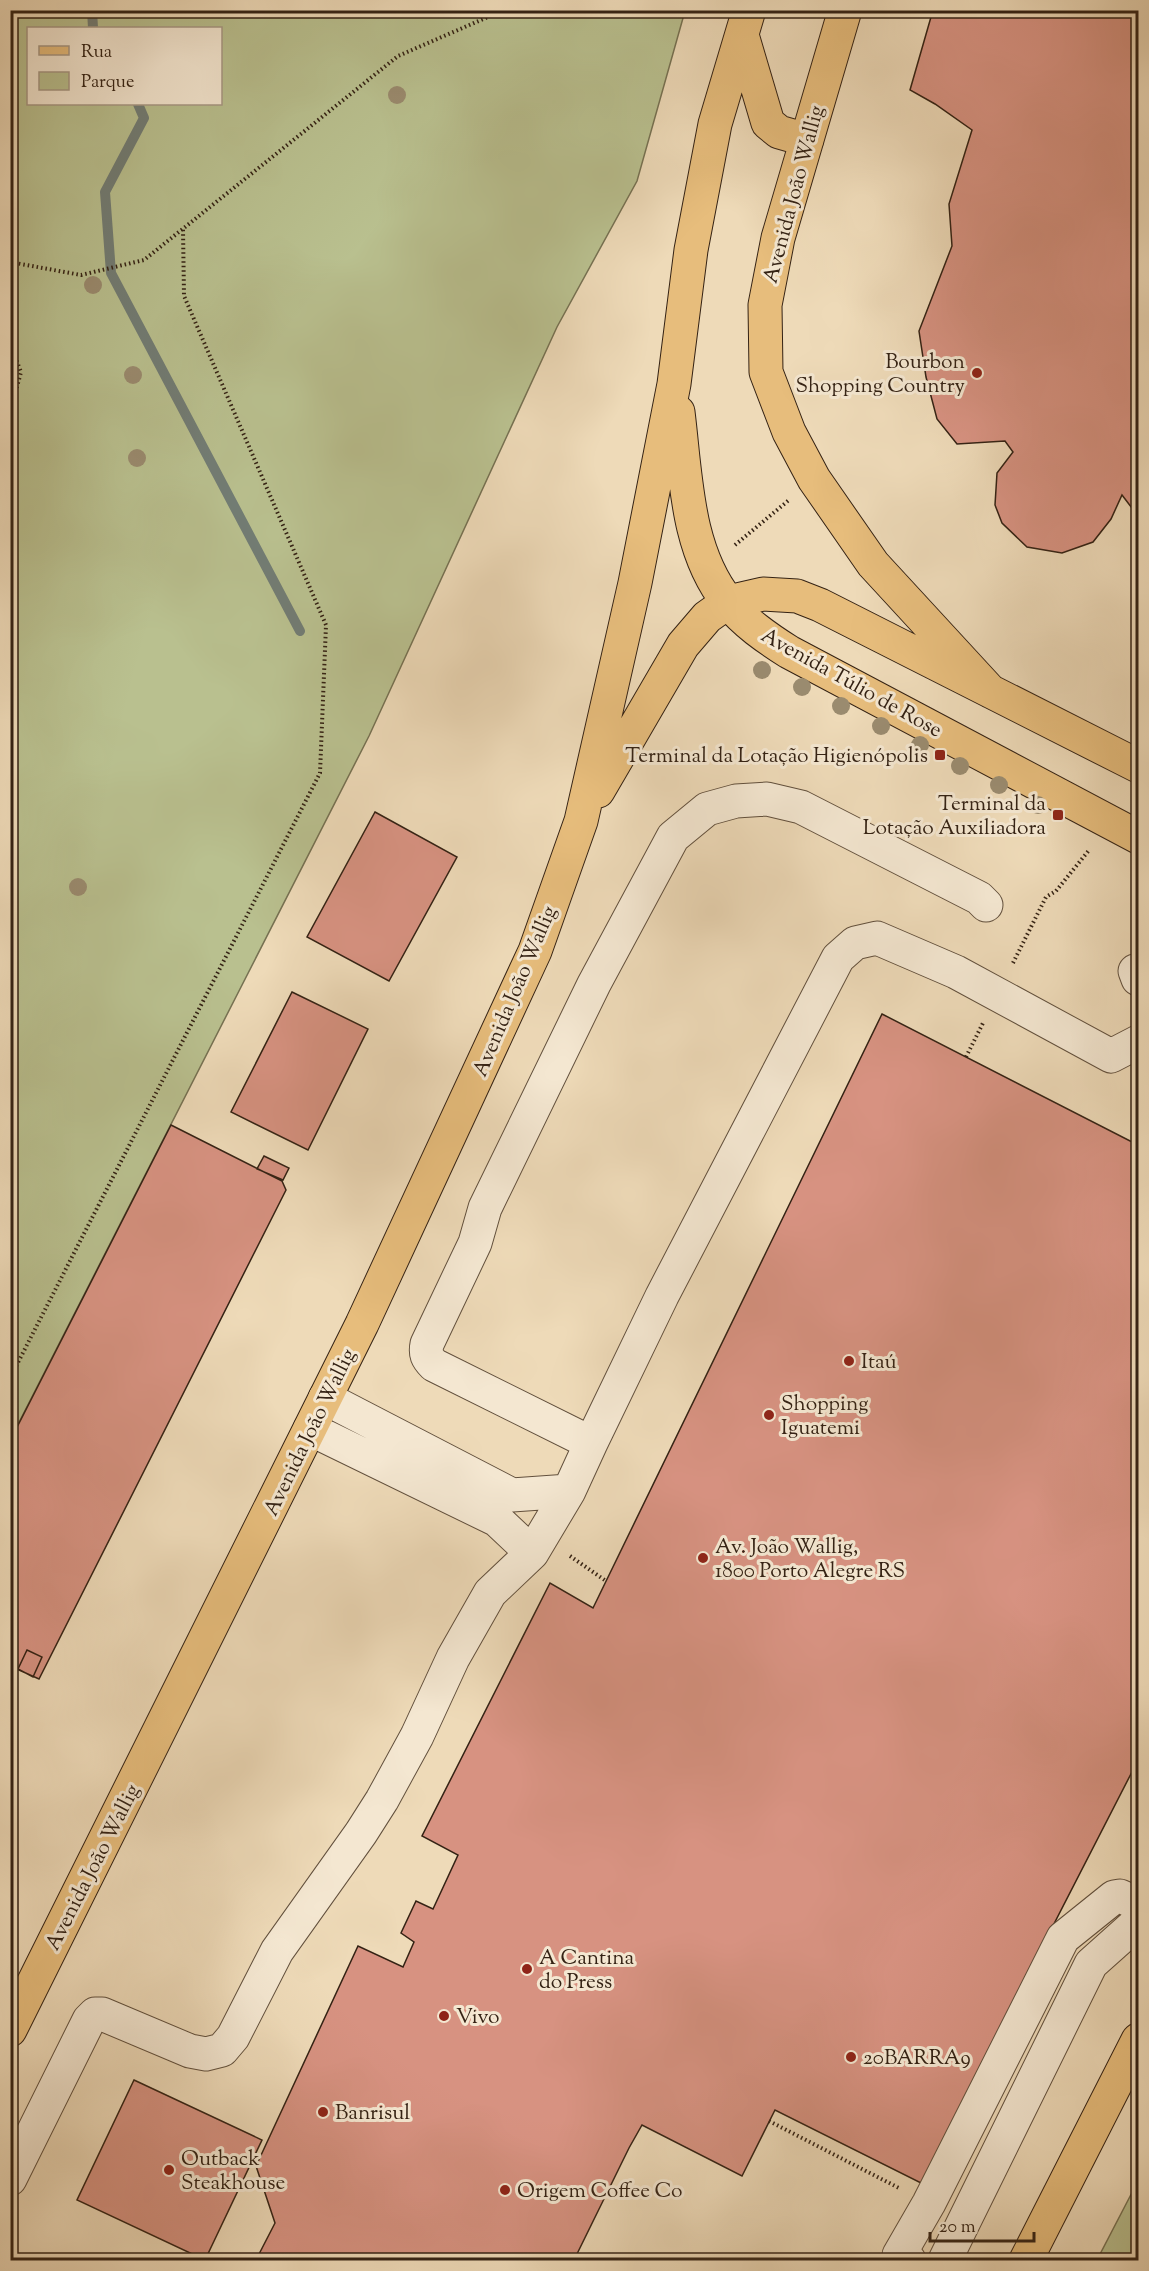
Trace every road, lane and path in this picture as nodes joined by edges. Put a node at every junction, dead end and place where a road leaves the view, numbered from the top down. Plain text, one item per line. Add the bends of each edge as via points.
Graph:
1 (504, 10) edge
2 (845, 10) edge
3 (745, 23) edge
4 (807, 140) junction
5 (183, 229) junction
6 (10, 262) edge
7 (10, 344) edge
8 (674, 384) junction
9 (10, 412) edge
10 (814, 479) joint
11 (728, 602) junction
12 (990, 691) junction
13 (1138, 766) edge
14 (581, 821) junction
15 (1125, 830) edge
16 (986, 905) dead end
17 (997, 994) junction
18 (1125, 1049) edge
19 (966, 1057) dead end
20 (10, 1378) edge
21 (325, 1398) junction
22 (310, 1429) junction
23 (591, 1443) junction
24 (569, 1491) junction
25 (532, 1553) junction
26 (1138, 1904) edge
27 (1138, 1922) edge
28 (10, 2030) edge
29 (1138, 2040) edge
30 (10, 2179) edge
31 (904, 2258) edge
32 (945, 2260) edge
33 (1026, 2260) edge

1 - 5 path via 398,56
2 - 4 main road, Avenida João Wallig
3 - 4 main road via 768,123 779,132
3 - 8 main road, Avenida João Wallig via 715,124 691,250
4 - 10 main road, Avenida João Wallig via 778,238 765,305 766,372 789,432
5 - 6 path via 144,260 81,275
5 - 20 path via 184,296 326,625 320,773
7 - 9 path via 21,372
8 - 11 main road, Avenida João Wallig via 691,519 707,567
8 - 14 main road, Avenida João Wallig via 635,583
10 - 12 main road, Avenida Túlio de Rose via 873,564
11 - 12 main road, Avenida Túlio de Rose via 763,594 797,596
11 - 14 main road, Avenida João Wallig via 707,617 683,645
11 - 15 main road, Avenida Túlio de Rose via 758,632 789,652
12 - 13 main road, Avenida Túlio de Rose
14 - 21 main road, Avenida João Wallig via 535,951
15 - 17 path via 1046,897
16 - 23 lane via 801,807 767,799 736,801 707,809 673,837 558,1055 485,1208 475,1243 425,1352 434,1365
17 - 18 lane
17 - 19 path
17 - 23 lane via 877,938 855,943 838,958 672,1276
21 - 22 main road, Avenida João Wallig
21 - 24 lane via 512,1495
22 - 25 lane via 497,1520
22 - 28 main road, Avenida João Wallig
23 - 24 lane
24 - 25 lane
25 - 30 lane via 490,1593 382,1800 277,1951 233,2037 222,2050 206,2054 96,2014
26 - 31 lane via 1114,1897 1063,1938
27 - 32 lane via 1091,1964
29 - 33 main road

